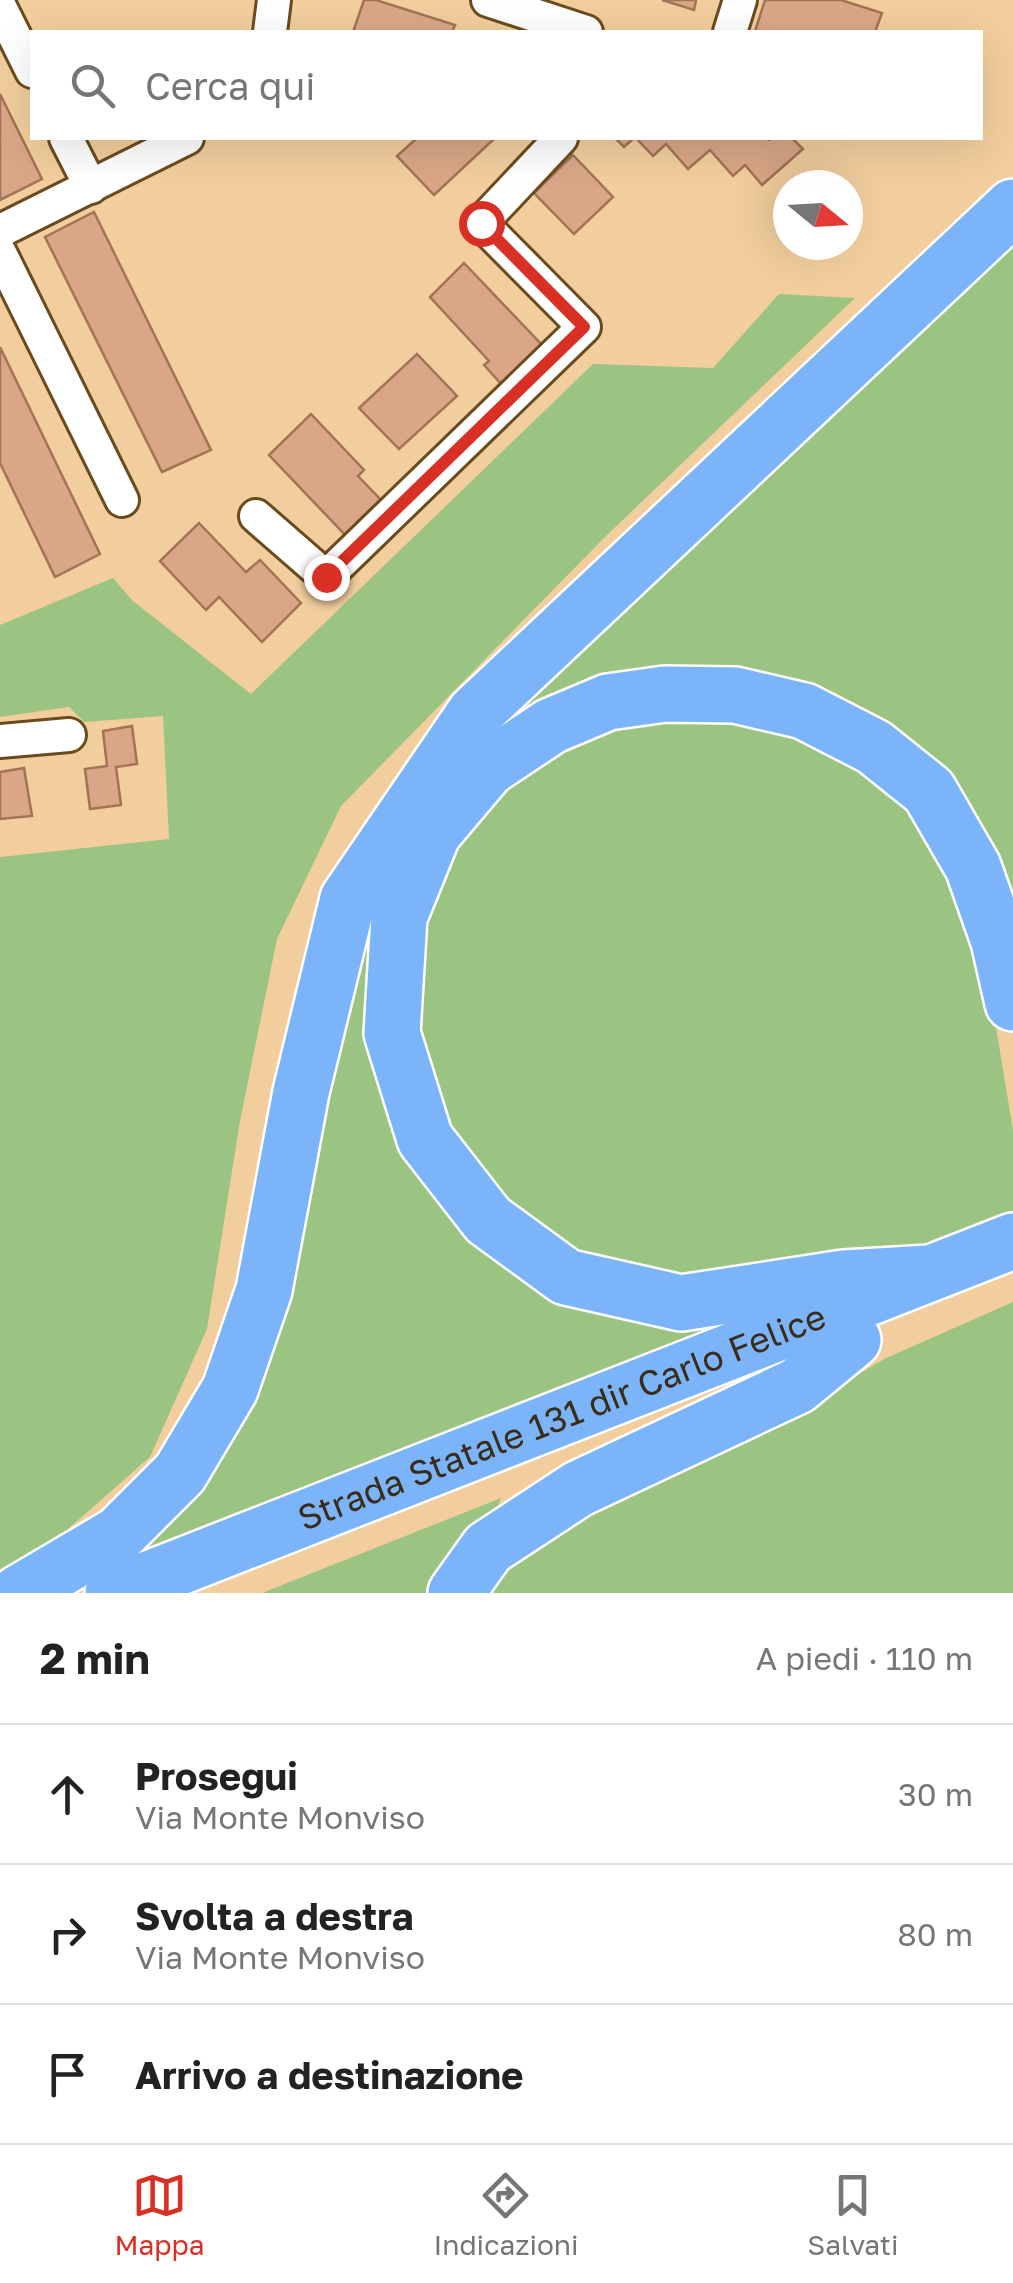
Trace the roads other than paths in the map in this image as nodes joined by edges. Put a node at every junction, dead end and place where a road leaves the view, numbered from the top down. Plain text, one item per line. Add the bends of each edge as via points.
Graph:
1 (274, 0) edge
2 (488, 0) edge
3 (740, 0) edge
4 (0, 7) edge
5 (270, 30) edge
6 (580, 30) edge
7 (731, 30) edge
8 (30, 67) edge
9 (67, 140) edge
10 (183, 140) edge
11 (559, 140) edge
12 (91, 187) junction
13 (1013, 207) edge
14 (0, 231) edge
15 (0, 253) edge
16 (122, 500) dead end
17 (256, 516) dead end
18 (69, 735) dead end
19 (0, 741) edge
20 (1013, 1003) edge
21 (1013, 1240) edge
22 (1013, 1276) edge
23 (941, 1286) junction
24 (853, 1340) junction
25 (20, 1593) edge
26 (112, 1593) edge
27 (201, 1593) edge
28 (456, 1593) edge

1 - 5 street
2 - 6 street
3 - 7 street
4 - 8 street
9 - 12 street
10 - 12 street
11 - 17 street via 481,223 584,327 326,577
12 - 14 street
13 - 25 highway via 474,713 348,899 301,1092 264,1290 230,1389 180,1473 119,1534
15 - 16 street
18 - 19 street
20 - 23 highway via 973,866 929,792 874,746 804,711 735,694 608,702 551,726 488,768 433,834 399,918 392,1033 425,1140 488,1220 566,1276 681,1303 844,1278
21 - 23 highway, Strada Statale 131 dir Carlo Felice
22 - 23 highway, Strada Statale 131 dir Carlo Felice
23 - 24 highway, Strada Statale 131 dir Carlo Felice
23 - 26 highway, Strada Statale 131 dir Carlo Felice
24 - 27 highway, Strada Statale 131 dir Carlo Felice
24 - 28 highway via 798,1386 578,1489 488,1548

